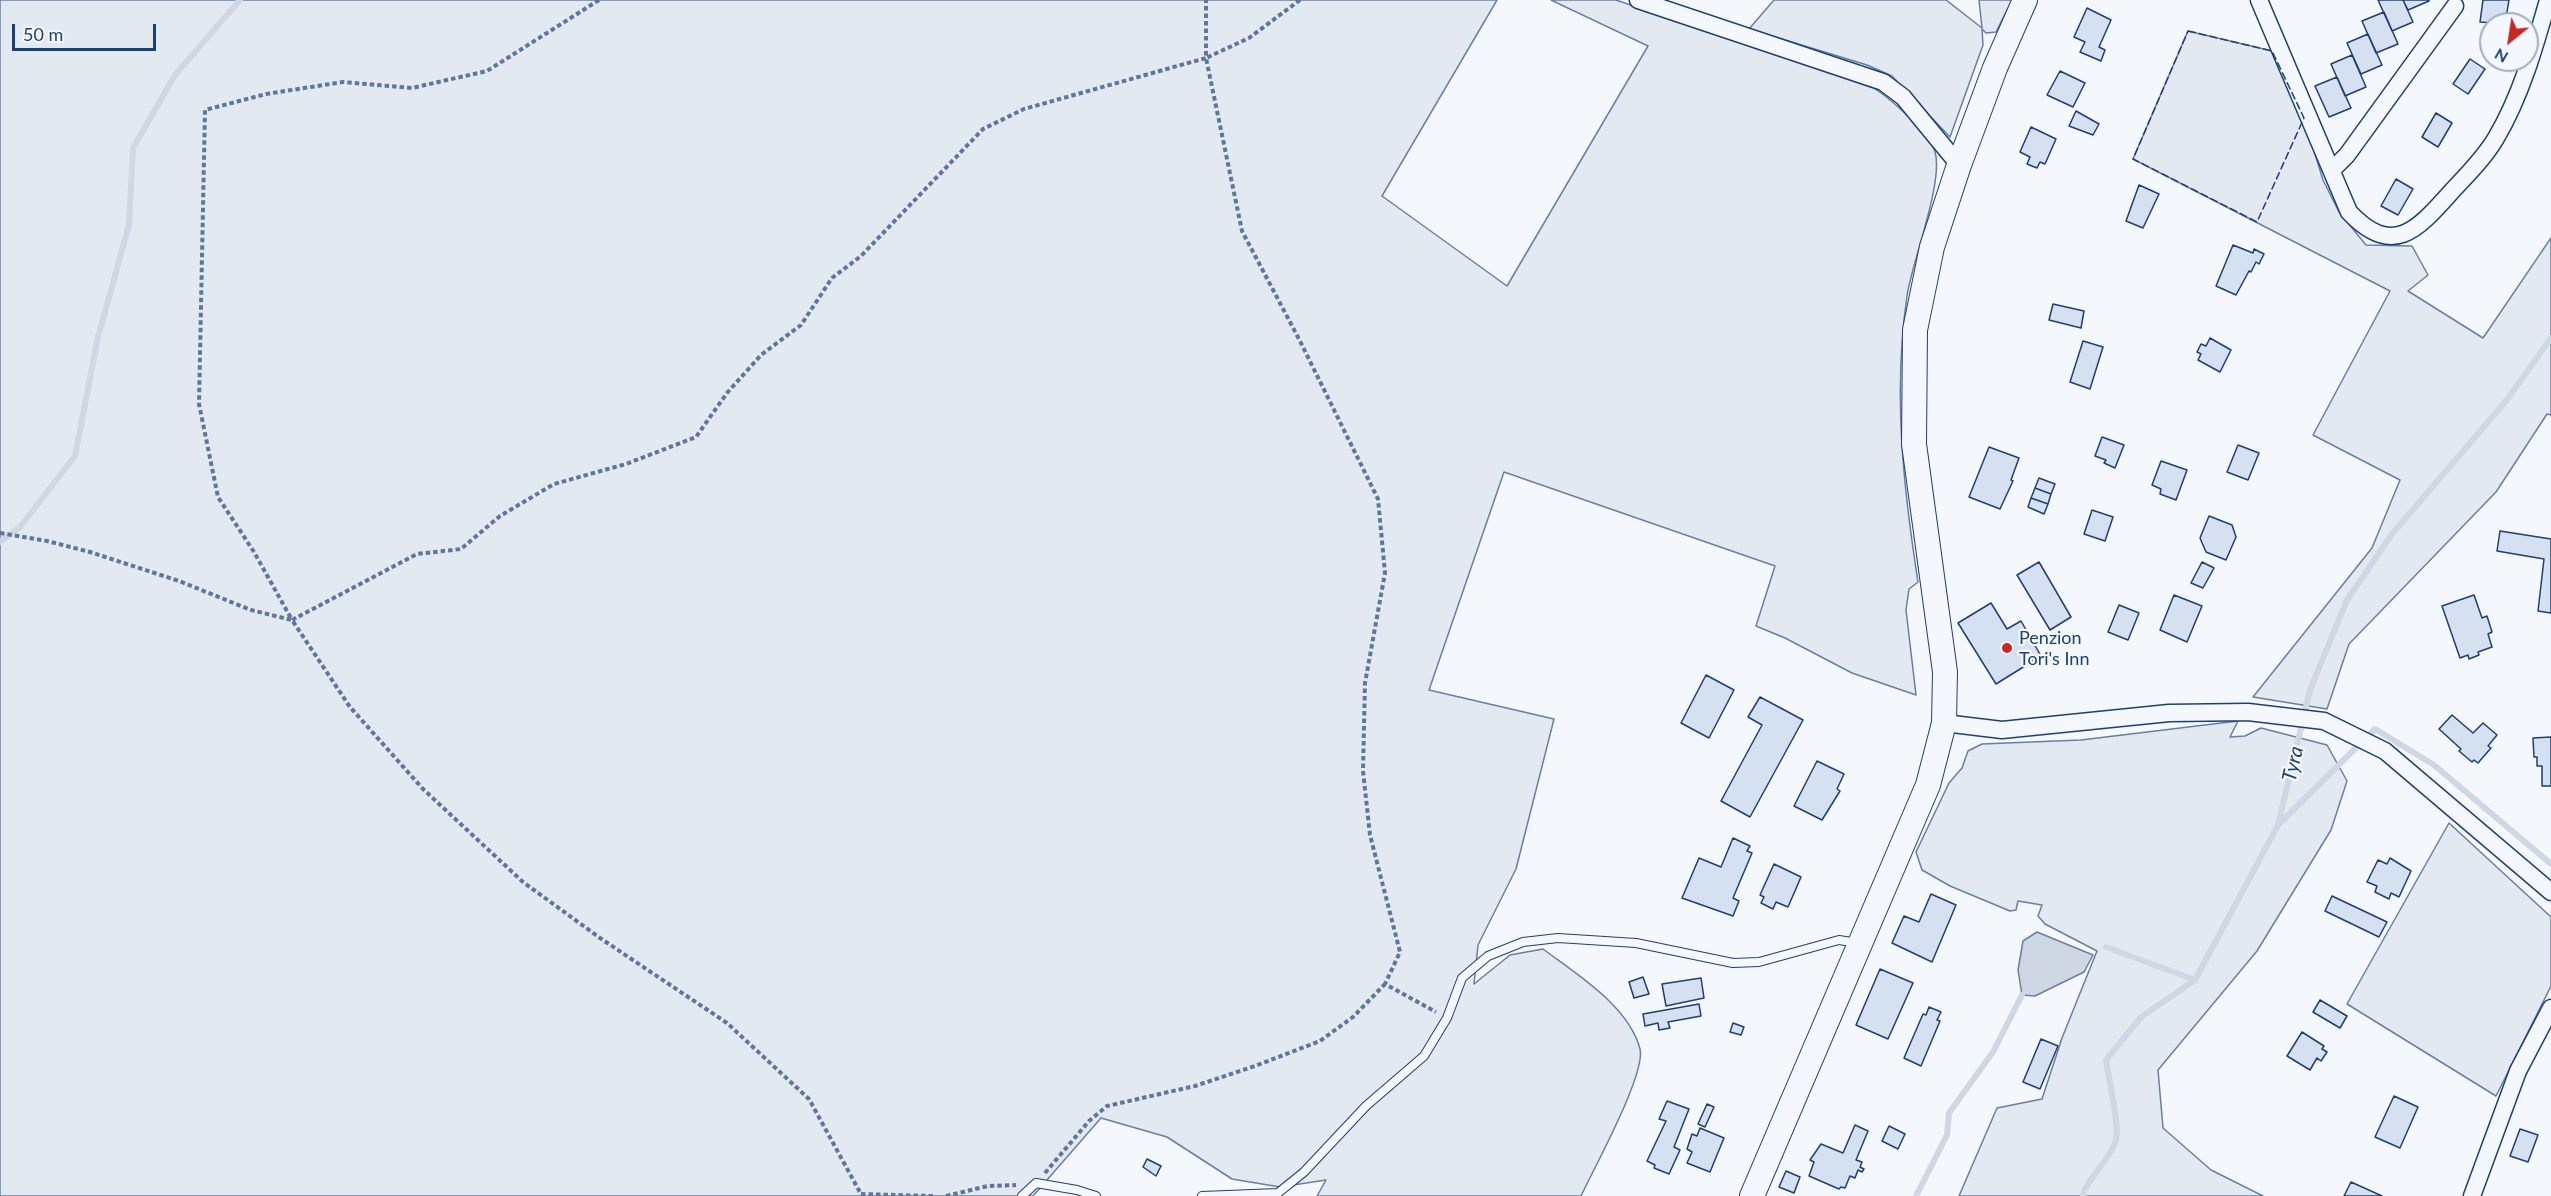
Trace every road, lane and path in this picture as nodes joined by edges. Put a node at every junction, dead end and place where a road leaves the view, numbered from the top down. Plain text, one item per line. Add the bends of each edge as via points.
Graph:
1 (598, 0) edge
2 (1206, 0) edge
3 (1300, 0) edge
4 (1638, 0) edge
5 (2025, 0) edge
6 (2259, 0) edge
7 (2548, 0) edge
8 (2455, 6) dead end
9 (1206, 58) junction
10 (1959, 165) junction
11 (2332, 170) junction
12 (0, 533) edge
13 (292, 620) junction
14 (1944, 723) junction
15 (2551, 892) edge
16 (1861, 943) junction
17 (1385, 984) junction
18 (2551, 1008) edge
19 (1447, 1018) junction
20 (1036, 1183) junction
21 (861, 1195) edge
22 (933, 1196) edge
23 (946, 1196) edge
24 (1022, 1196) edge
25 (1096, 1196) edge
26 (1202, 1196) edge
27 (1752, 1196) edge
28 (2472, 1196) edge

1 - 13 path via 487,71 412,88 343,82 266,94 205,110 200,404 218,498
2 - 9 path
3 - 9 path via 1249,38
4 - 10 street via 1883,82 1903,97
5 - 10 street
6 - 11 street
7 - 11 street via 2535,48 2496,138 2423,224 2394,236 2366,230 2349,212
8 - 11 street via 2348,155
9 - 13 path via 1024,109 983,129 861,256 832,278 801,325 761,355 727,393 696,437 626,464 554,484 500,516 461,549 417,554
9 - 17 path via 1242,231 1378,499 1385,573 1365,683 1363,771 1370,836 1400,952
10 - 14 street via 1932,247 1915,330 1914,444 1945,672
12 - 13 path via 90,552 251,610
13 - 21 path via 350,707 423,789 507,866 600,938 727,1023 809,1099
14 - 15 street via 2002,730 2169,713 2248,712 2324,721 2385,751
14 - 16 street via 1928,785
16 - 19 lane via 1839,940 1759,962 1733,963 1625,942 1558,938 1523,942 1488,956 1462,978
16 - 27 street
17 - 19 path
17 - 20 path via 1353,1017 1320,1041 1195,1086 1107,1106 1089,1120
18 - 28 street via 2514,1081
19 - 26 lane via 1424,1056 1366,1106 1304,1172 1278,1193
20 - 23 path via 988,1186
20 - 24 lane
20 - 25 lane
21 - 22 path

